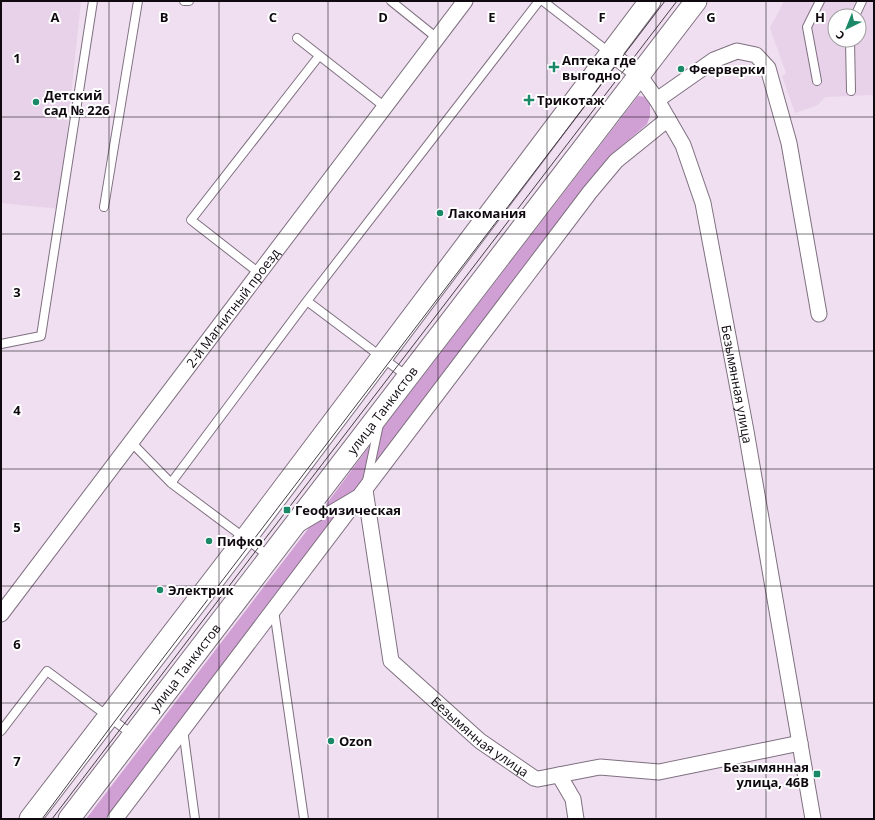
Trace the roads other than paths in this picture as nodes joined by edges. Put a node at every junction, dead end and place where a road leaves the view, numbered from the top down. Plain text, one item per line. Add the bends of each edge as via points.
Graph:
1 (93, 1) edge
2 (138, 1) edge
3 (184, 1) edge
4 (189, 1) edge
5 (391, 1) edge
6 (465, 1) edge
7 (539, 1) edge
8 (543, 1) edge
9 (650, 1) edge
10 (696, 1) edge
11 (820, 1) edge
12 (297, 38) dead end
13 (437, 38) junction
14 (850, 48) edge
15 (610, 53) junction
16 (319, 56) junction
17 (638, 76) junction
18 (816, 81) dead end
19 (851, 91) dead end
20 (657, 100) junction
21 (385, 107) junction
22 (668, 119) junction
23 (104, 207) dead end
24 (259, 273) junction
25 (307, 301) junction
26 (819, 314) dead end
27 (1, 344) edge
28 (382, 358) junction
29 (408, 377) junction
30 (382, 411) junction
31 (131, 442) junction
32 (171, 483) junction
33 (365, 490) junction
34 (289, 534) junction
35 (245, 539) junction
36 (270, 558) junction
37 (274, 609) junction
38 (1, 614) edge
39 (109, 716) junction
40 (183, 729) junction
41 (1, 731) edge
42 (134, 736) junction
43 (800, 743) junction
44 (559, 775) junction
45 (30, 819) edge
46 (69, 819) edge
47 (115, 819) edge
48 (195, 819) edge
49 (304, 819) edge
50 (576, 819) edge
51 (813, 819) edge

1 - 27 lane via 41,336
2 - 23 lane
3 - 4 lane
5 - 13 lane
6 - 13 street, 2-й Магнитный проезд
7 - 25 lane
8 - 15 lane
9 - 15 main road
10 - 17 main road, улица Танкистов
11 - 18 lane via 807,26
12 - 16 lane
13 - 21 street, 2-й Магнитный проезд
14 - 19 lane
15 - 17 street, Безымянная улица
15 - 28 main road
16 - 21 lane
16 - 24 lane via 191,220
17 - 20 street, Безымянная улица
17 - 29 main road, улица Танкистов
20 - 22 street, Безымянная улица
20 - 26 street via 714,60 737,51 756,55 768,68 789,143
21 - 24 street, 2-й Магнитный проезд
22 - 33 street via 616,161 590,192
22 - 43 street, Безымянная улица via 683,145 703,204 746,431
24 - 31 street, 2-й Магнитный проезд
25 - 28 lane
25 - 32 lane
28 - 29 lane
28 - 35 main road
29 - 30 main road, улица Танкистов
30 - 33 lane
30 - 34 main road, улица Танкистов
31 - 32 lane
31 - 38 street, 2-й Магнитный проезд
32 - 35 lane
33 - 34 lane
33 - 37 street
33 - 44 street, Безымянная улица via 391,661 480,741 534,778 538,780
34 - 36 main road, улица Танкистов
35 - 36 lane
35 - 39 main road
36 - 42 main road, улица Танкистов
37 - 40 street
37 - 49 lane
39 - 41 lane via 47,671
39 - 42 lane
39 - 45 main road
40 - 47 street
40 - 48 lane
42 - 46 main road, улица Танкистов
43 - 44 street, Безымянная улица via 659,772 600,766
43 - 51 street, Безымянная улица
44 - 50 street via 573,799

